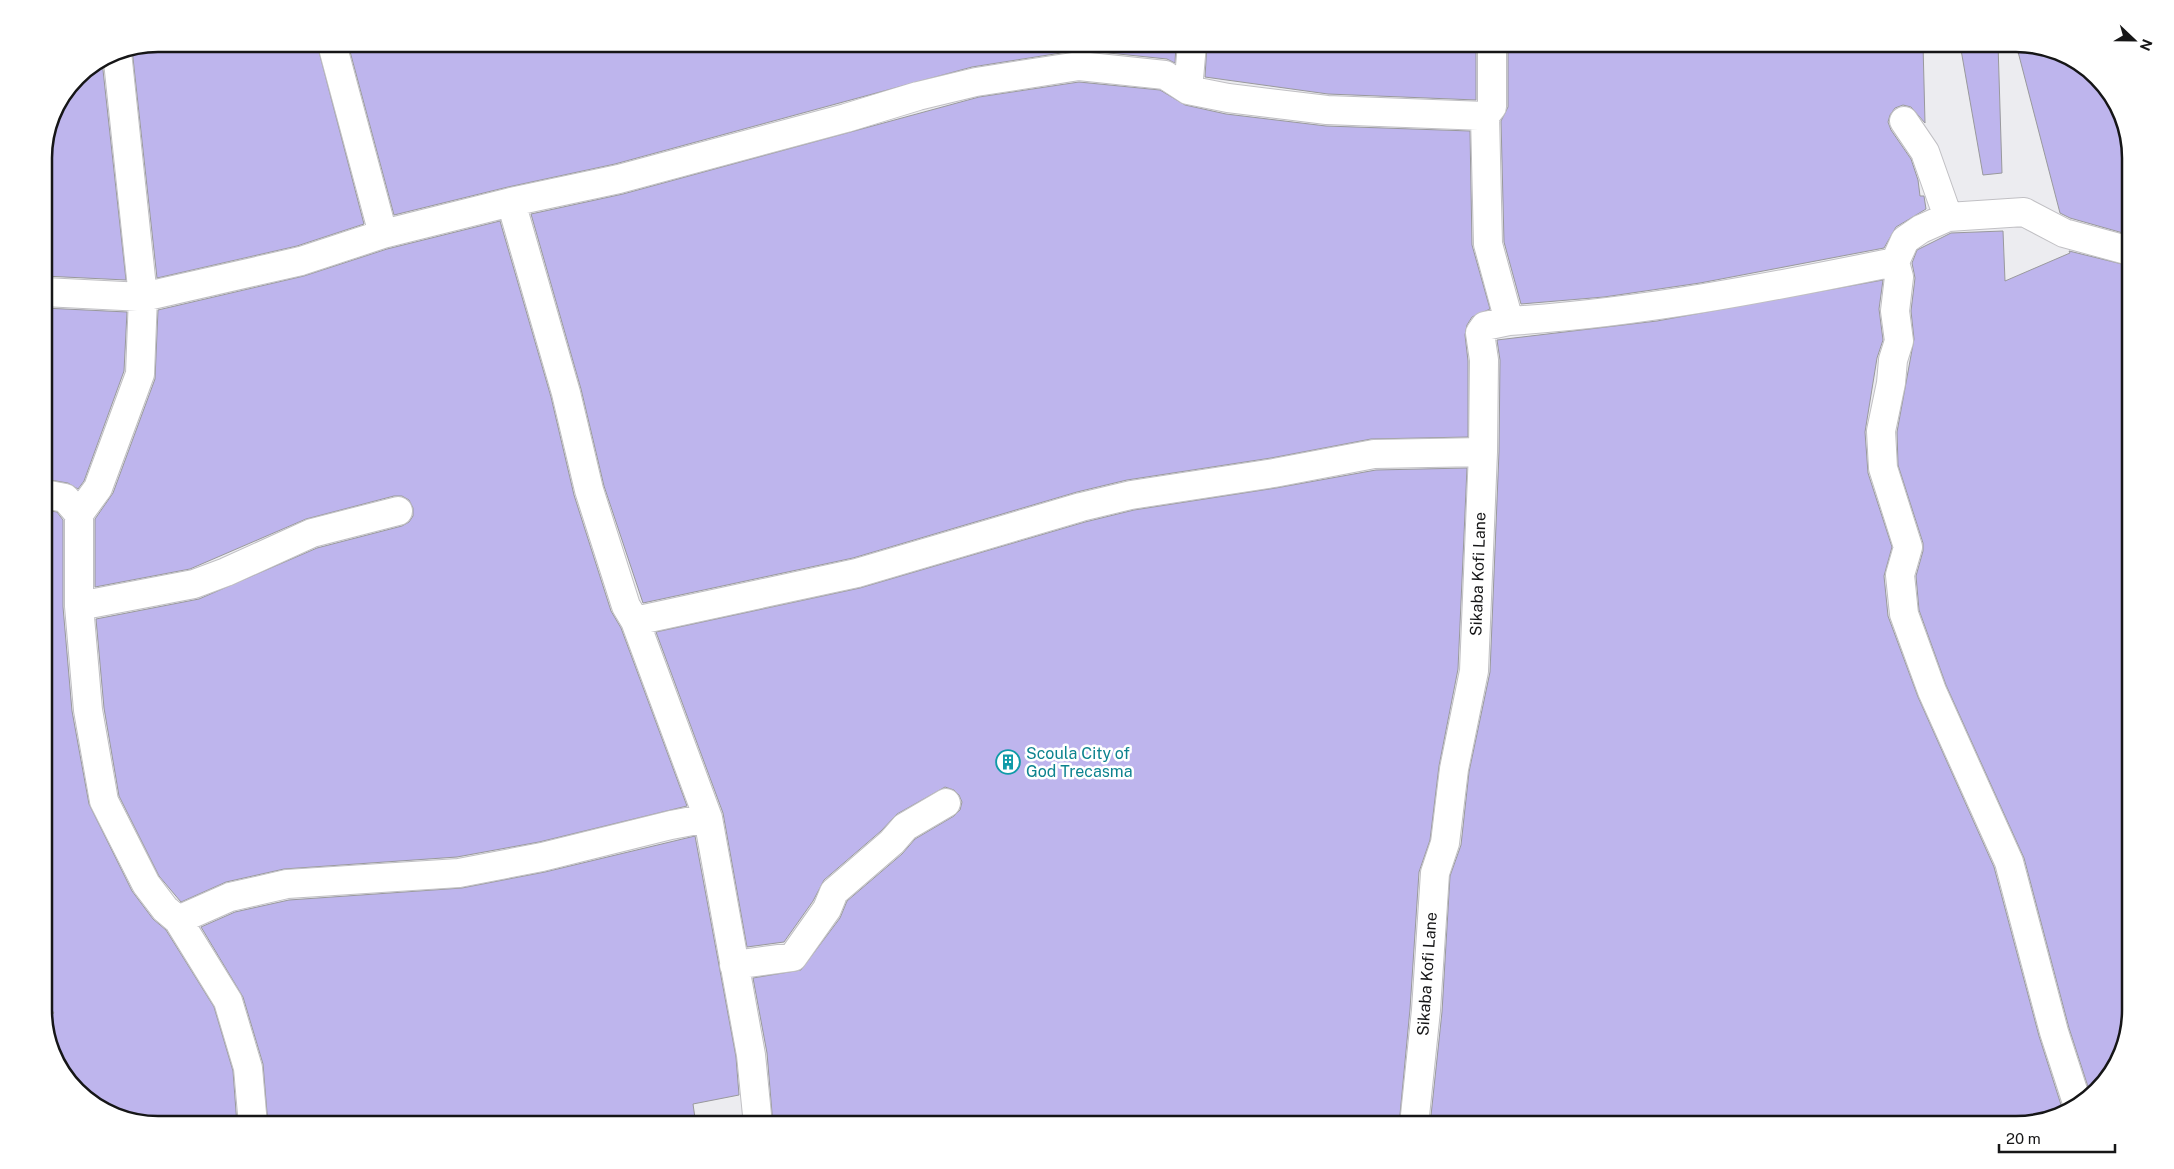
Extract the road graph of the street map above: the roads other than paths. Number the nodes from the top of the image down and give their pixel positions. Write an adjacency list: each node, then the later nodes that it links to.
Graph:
1 (334, 52): 10 (street)
2 (1191, 52): 5 (street)
3 (1492, 52): 6 (street)
4 (118, 61): 14 (street)
5 (1188, 90): 6 (street); 8 (street)
6 (1485, 116): 15 (street)
7 (1904, 121): 9 (street)
8 (510, 202): 10 (street); 21 (street)
9 (1948, 217): 11 (street); 12 (street)
10 (383, 234): 14 (street)
11 (2121, 249)
12 (1895, 262): 15 (street, Sikaba Kofi Lane); 26 (street)
13 (53, 292): 14 (street)
14 (143, 297): 19 (street)
15 (1508, 321): 16 (street, Sikaba Kofi Lane)
16 (1483, 452): 21 (street); 29 (street, Sikaba Kofi Lane)
17 (53, 496): 19 (street)
18 (398, 511): 20 (street)
19 (78, 514): 20 (street)
20 (80, 606): 24 (street)
21 (635, 621): 23 (street)
22 (946, 803): 25 (street)
23 (708, 818): 24 (street); 25 (street)
24 (178, 920): 27 (street)
25 (734, 965): 28 (street)
26 (2075, 1098)
27 (252, 1116)
28 (757, 1116)
29 (1415, 1116)

